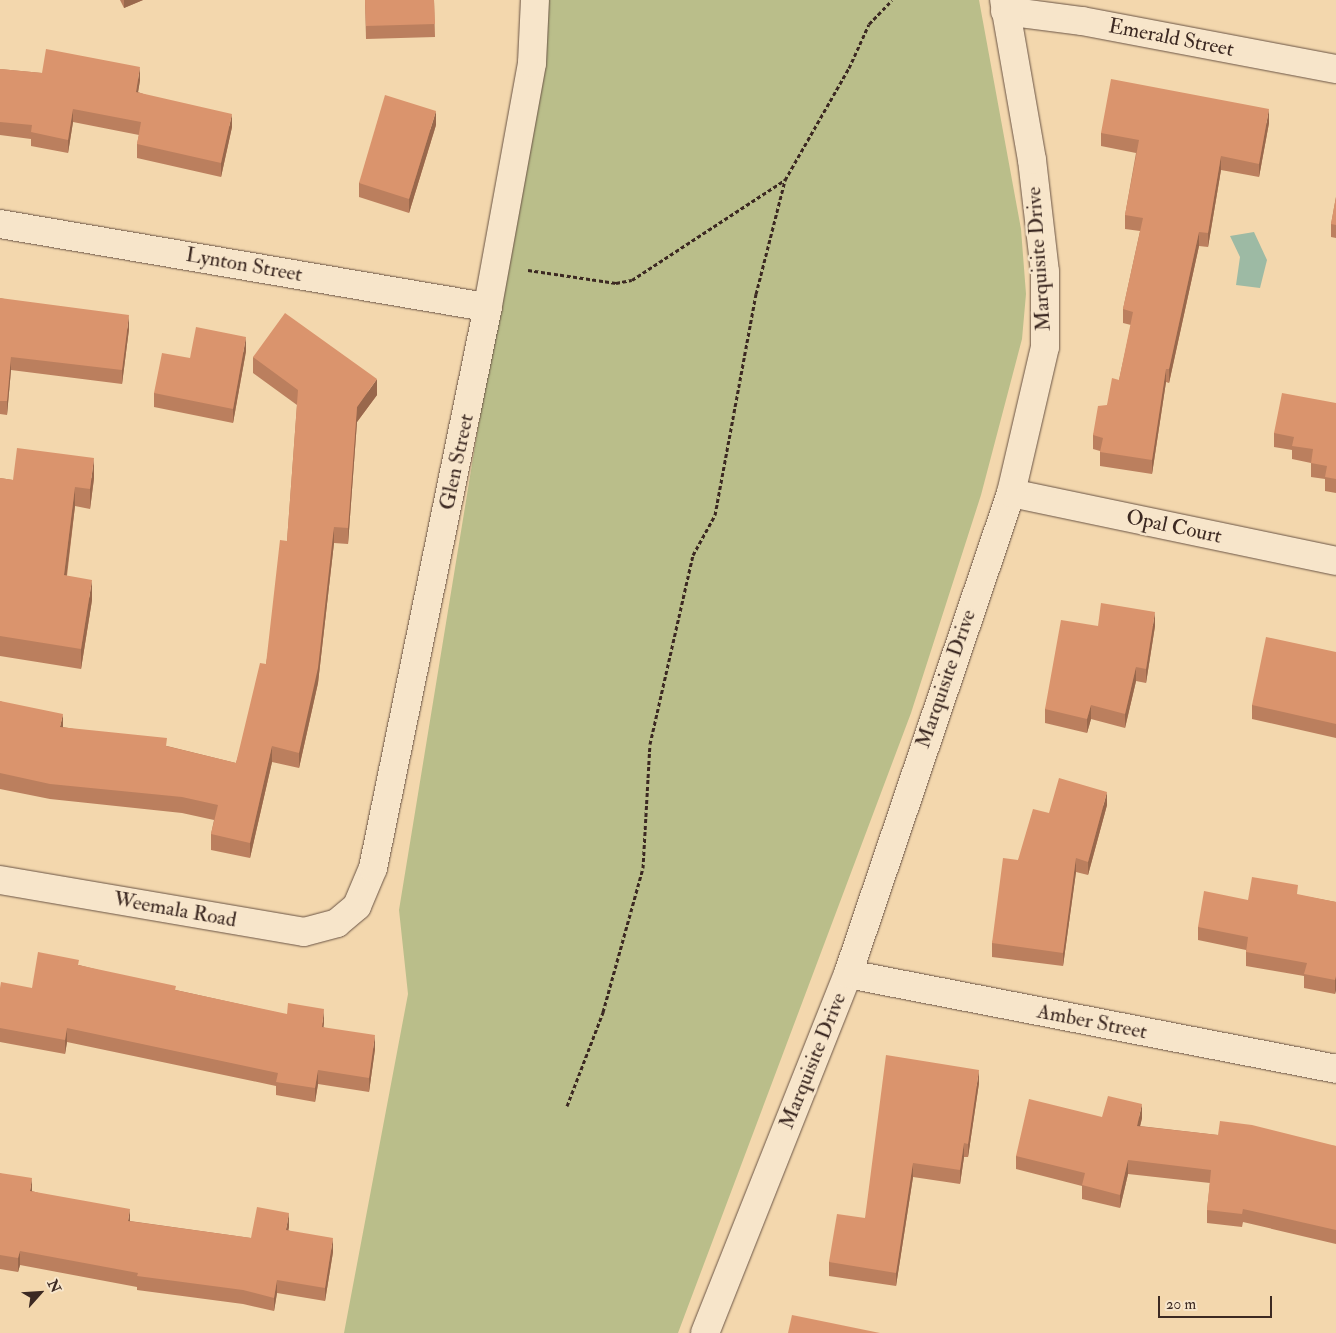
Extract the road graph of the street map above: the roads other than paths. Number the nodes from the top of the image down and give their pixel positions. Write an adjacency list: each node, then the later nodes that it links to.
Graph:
1 (535, 0): 5 (street, Glen Street)
2 (1004, 6): 3 (street, Emerald Street); 6 (street, Marquisite Drive)
3 (1336, 68)
4 (0, 224): 5 (street, Lynton Street)
5 (488, 306): 9 (street, Glen Street)
6 (1011, 493): 7 (street, Opal Court); 10 (street, Marquisite Drive)
7 (1336, 561)
8 (0, 880): 9 (street, Weemala Road)
9 (348, 915)
10 (848, 974): 11 (street, Amber Street); 12 (street, Marquisite Drive)
11 (1336, 1069)
12 (705, 1333)

